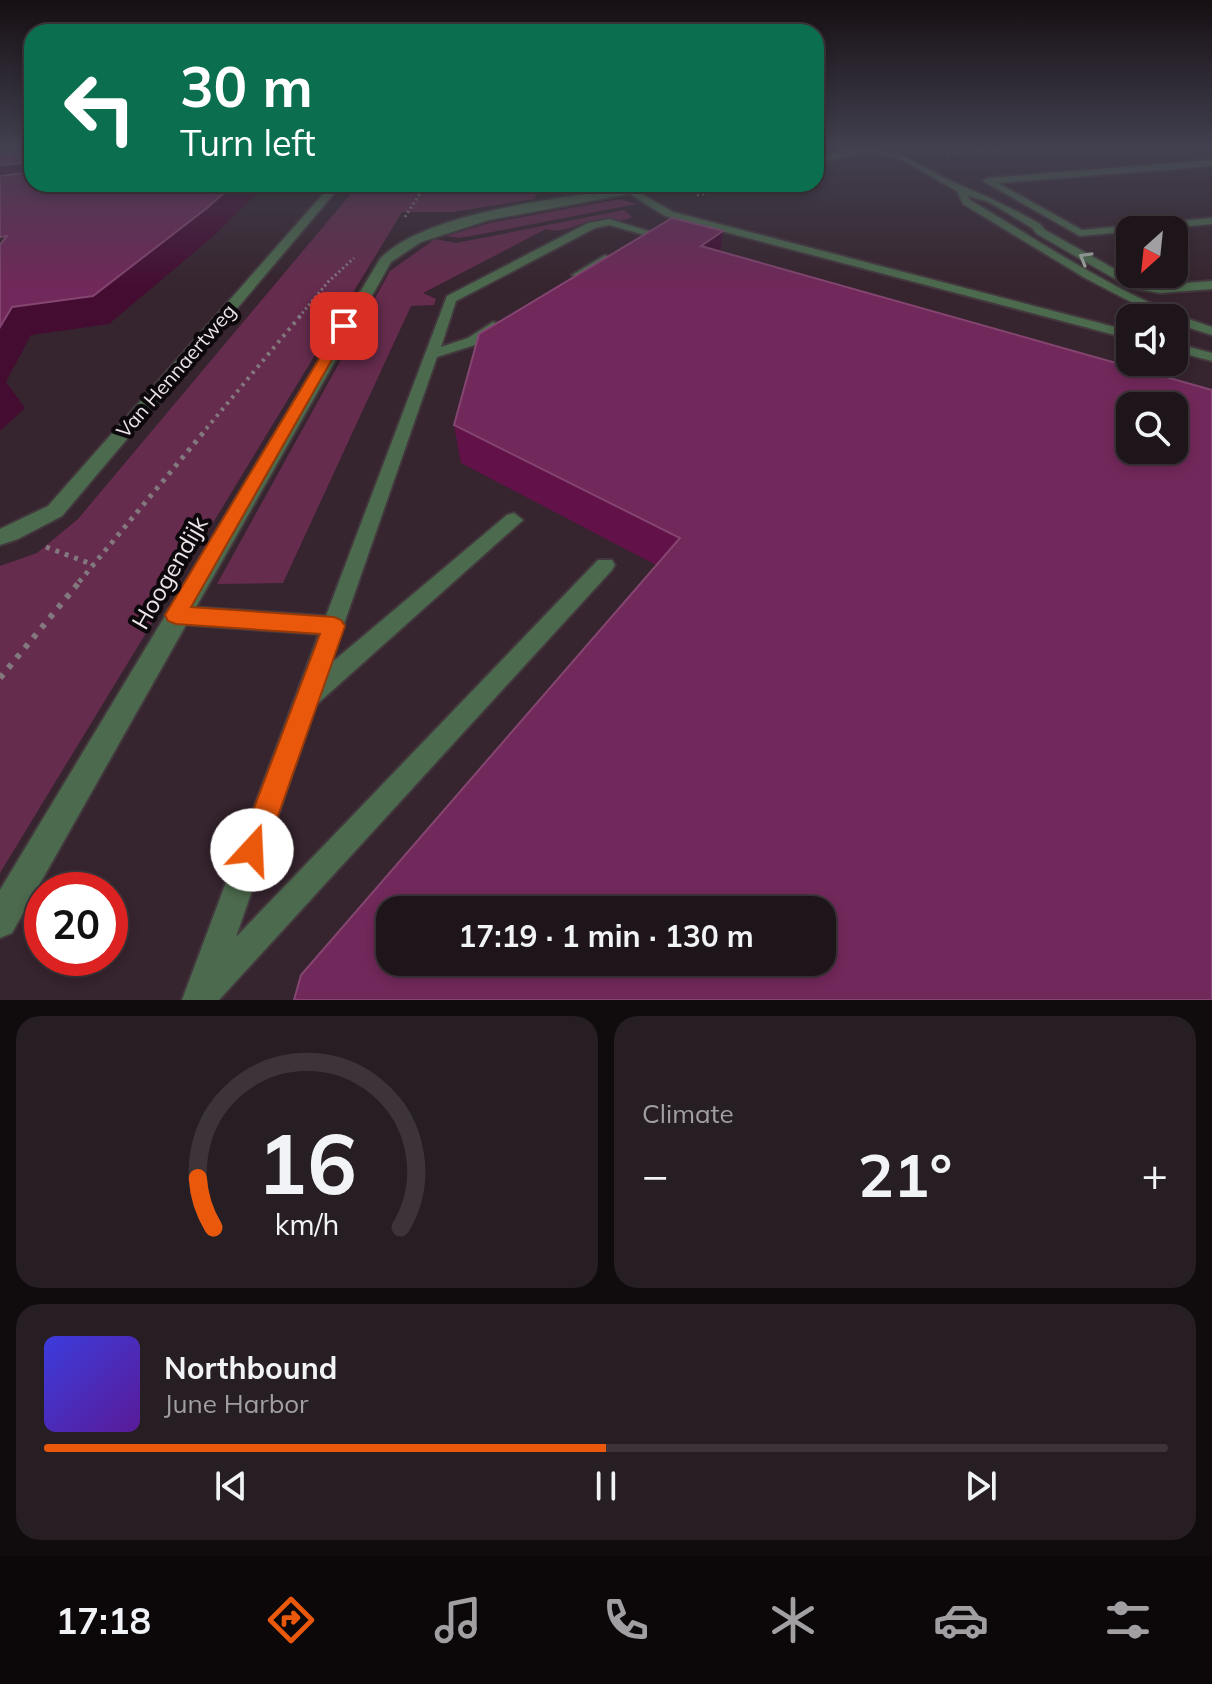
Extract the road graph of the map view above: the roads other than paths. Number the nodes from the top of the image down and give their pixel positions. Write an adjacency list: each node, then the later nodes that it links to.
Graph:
1 (328, 195): 21 (street, Van Hennaertweg)
2 (619, 195): 23 (street, Hoogendijk)
3 (637, 195): 15 (lane)
4 (963, 195): 12 (lane)
5 (978, 195): 11 (lane, one-way to 5)
6 (1012, 195): 7 (lane)
7 (1212, 221)
8 (683, 243): 18 (lane)
9 (605, 258): 10 (lane)
10 (565, 283)
11 (1212, 285)
12 (1145, 304)
13 (513, 316): 18 (lane)
14 (1188, 323): 16 (lane)
15 (1116, 331)
16 (1212, 331)
17 (1188, 351): 19 (lane)
18 (432, 354): 24 (lane)
19 (1212, 357)
20 (514, 520): 25 (lane)
21 (6, 536)
22 (605, 565): 25 (lane)
23 (176, 615): 24 (lane); 26 (street, Hoogendijk)
24 (334, 626): 25 (lane)
25 (307, 699)
26 (0, 921)

